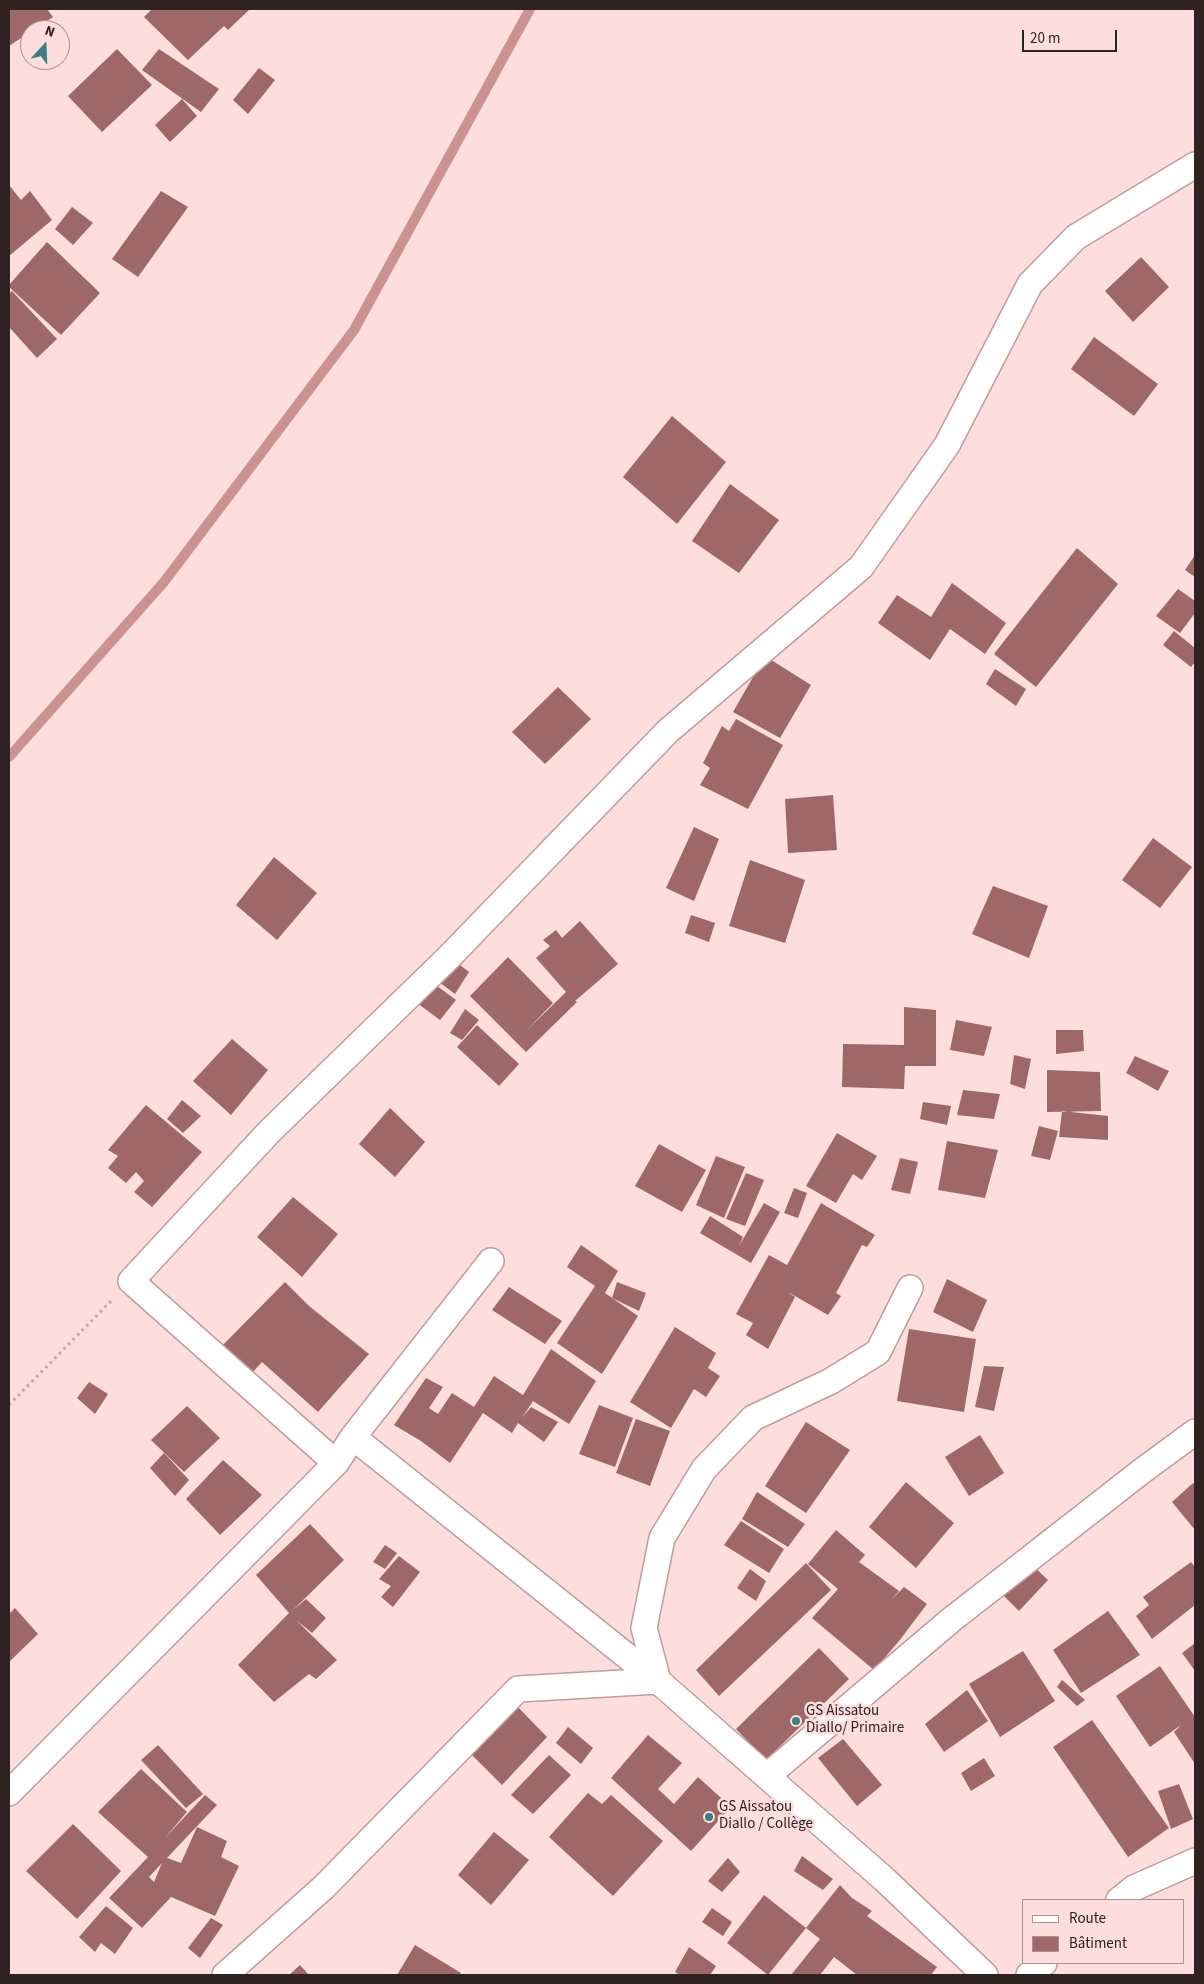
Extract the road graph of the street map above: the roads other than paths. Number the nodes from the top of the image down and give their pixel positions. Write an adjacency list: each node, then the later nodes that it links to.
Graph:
1 (1195, 165): 6 (street)
2 (491, 1262): 5 (street)
3 (910, 1288): 7 (street)
4 (1195, 1432): 8 (street)
5 (353, 1437): 6 (street); 7 (street)
6 (336, 1463): 9 (street)
7 (658, 1681): 8 (street); 13 (street)
8 (767, 1776): 14 (street)
9 (9, 1793)
10 (1195, 1861): 11 (street)
11 (1120, 1899)
12 (1043, 1964): 15 (street)
13 (225, 1975)
14 (985, 1975)
15 (1029, 1975)

